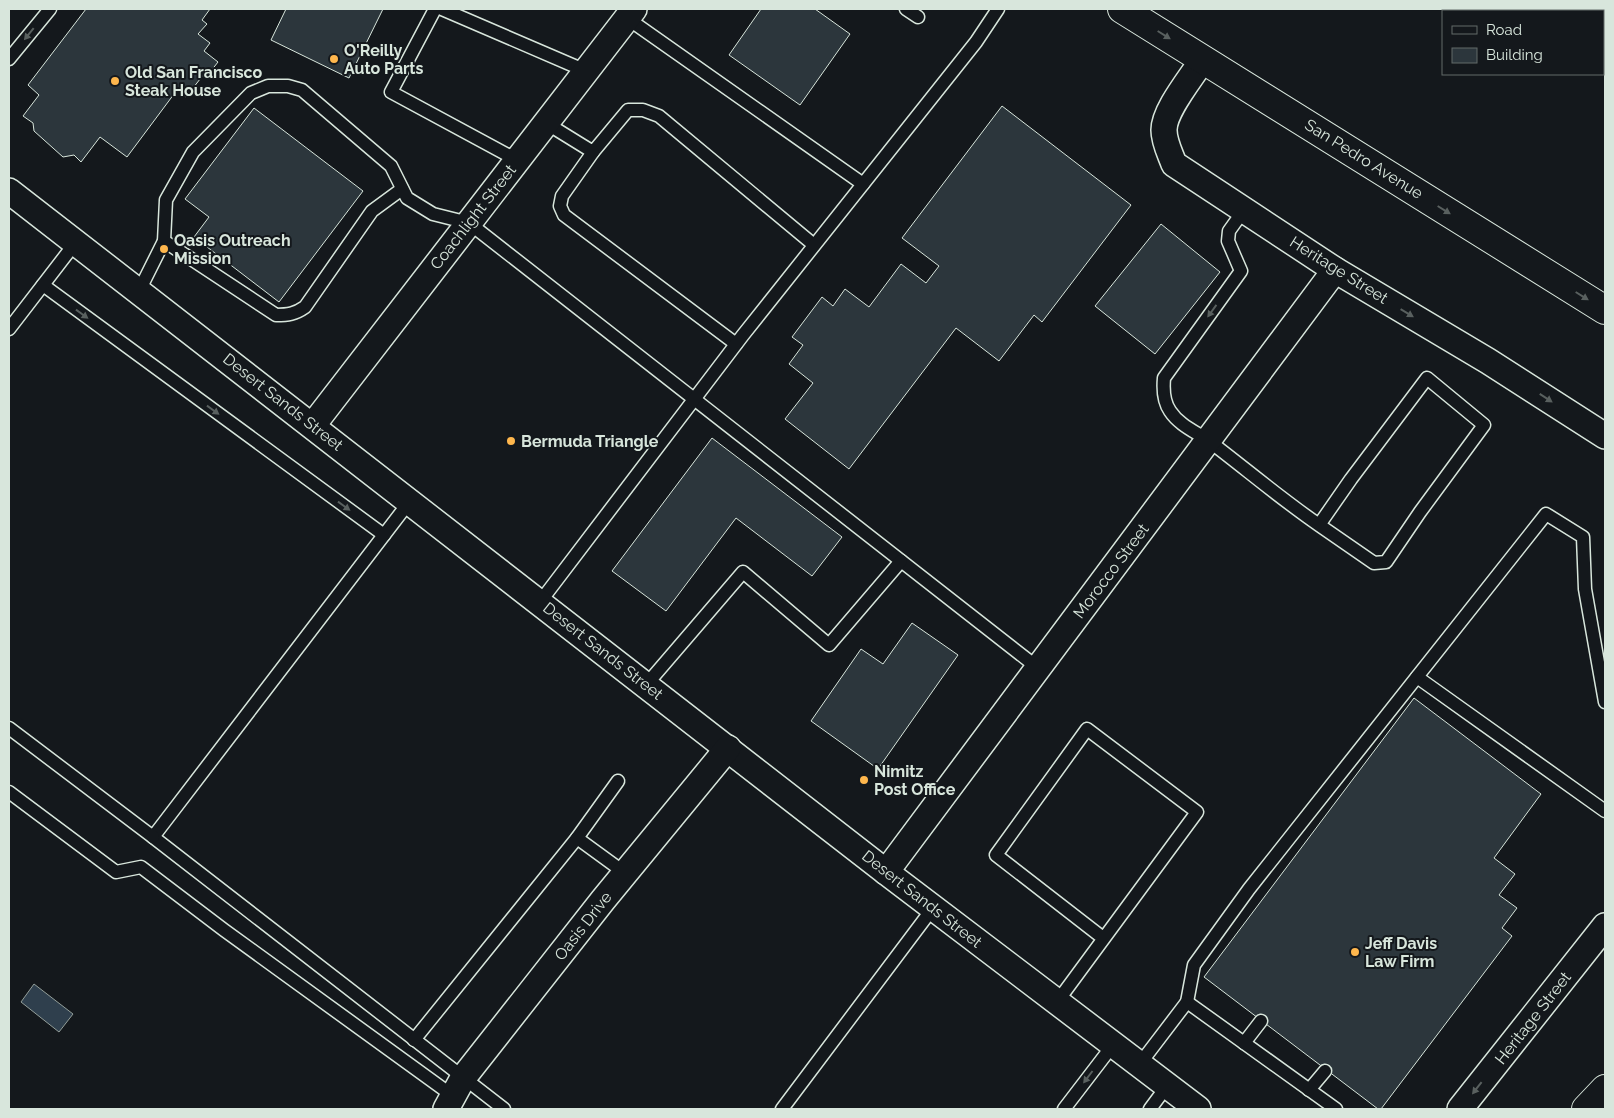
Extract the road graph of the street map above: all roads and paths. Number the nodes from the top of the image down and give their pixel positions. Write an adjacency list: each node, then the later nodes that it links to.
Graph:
1 (50, 9): 9 (lane, one-way to 9)
2 (435, 9): 14 (lane)
3 (442, 9): 11 (lane)
4 (906, 9): 8 (lane)
5 (998, 9): 15 (lane)
6 (1122, 9): 10 (main road, San Pedro Avenue, one-way to 10)
7 (630, 13): 11 (street, Coachlight Street); 15 (lane)
8 (918, 17)
9 (9, 59)
10 (1203, 59): 18 (street, Heritage Street); 26 (main road, San Pedro Avenue, one-way to 26)
11 (586, 71): 12 (street, Coachlight Street)
12 (546, 123): 13 (lane); 14 (street, Coachlight Street)
13 (593, 152): 22 (lane); 28 (lane)
14 (517, 160): 19 (street, Coachlight Street)
15 (863, 184): 22 (lane)
16 (402, 189): 19 (lane); 20 (lane); 20 (lane)
17 (9, 190): 21 (street, Desert Sands Street)
18 (1244, 210): 23 (street, Heritage Street); 32 (lane, one-way to 32)
19 (469, 223): 29 (lane); 30 (street, Coachlight Street)
20 (164, 241): 25 (lane)
21 (76, 242): 24 (lane); 25 (street, Desert Sands Street)
22 (814, 245): 28 (lane)
23 (1336, 270): 31 (street, Heritage Street, one-way to 31); 32 (street, Morocco Street)
24 (43, 285): 27 (lane); 35 (lane, one-way to 35)
25 (139, 291): 30 (street, Desert Sands Street)
26 (1605, 310)
27 (9, 329)
28 (736, 344): 29 (lane)
29 (694, 399): 36 (lane); 37 (lane)
30 (312, 425): 33 (street, Desert Sands Street)
31 (1605, 436)
32 (1208, 440): 34 (lane); 38 (street, Morocco Street)
33 (410, 501): 35 (lane); 37 (street, Desert Sands Street)
34 (1319, 525): 34 (lane)
35 (384, 535): 47 (lane)
36 (901, 561): 38 (lane); 40 (lane)
37 (540, 602): 40 (street, Desert Sands Street)
38 (1038, 668): 49 (street, Morocco Street)
39 (1417, 677): 41 (lane); 46 (lane); 55 (lane)
40 (646, 685): 43 (street, Desert Sands Street)
41 (1605, 702)
42 (9, 728): 47 (lane)
43 (728, 748): 49 (street, Desert Sands Street); 50 (street, Oasis Drive)
44 (618, 781): 48 (lane)
45 (9, 792): 65 (lane)
46 (1605, 811)
47 (153, 837): 57 (lane)
48 (577, 838): 50 (lane); 57 (lane)
49 (886, 872): 51 (street, Desert Sands Street)
50 (625, 873): 65 (street, Oasis Drive)
51 (933, 908): 54 (street, Desert Sands Street); 67 (lane)
52 (1605, 926): 72 (street, Heritage Street, one-way to 72)
53 (1103, 938): 53 (lane); 54 (lane)
54 (1057, 1002): 59 (street, Desert Sands Street)
55 (1187, 1002): 58 (lane); 60 (lane)
56 (1261, 1022): 58 (lane)
57 (414, 1040): 65 (lane)
58 (1244, 1043): 64 (lane)
59 (1113, 1045): 60 (street, Desert Sands Street); 68 (lane, one-way to 68)
60 (1139, 1065): 62 (street, Desert Sands Street)
61 (1325, 1071): 64 (lane)
62 (1167, 1086): 69 (lane); 70 (street, Desert Sands Street)
63 (1605, 1089): 73 (main road)
64 (1309, 1090): 71 (lane)
65 (454, 1094): 66 (lane)
66 (504, 1109)
67 (782, 1109)
68 (1064, 1109)
69 (1150, 1109)
70 (1198, 1109)
71 (1336, 1109)
72 (1460, 1109)
73 (1586, 1109)

